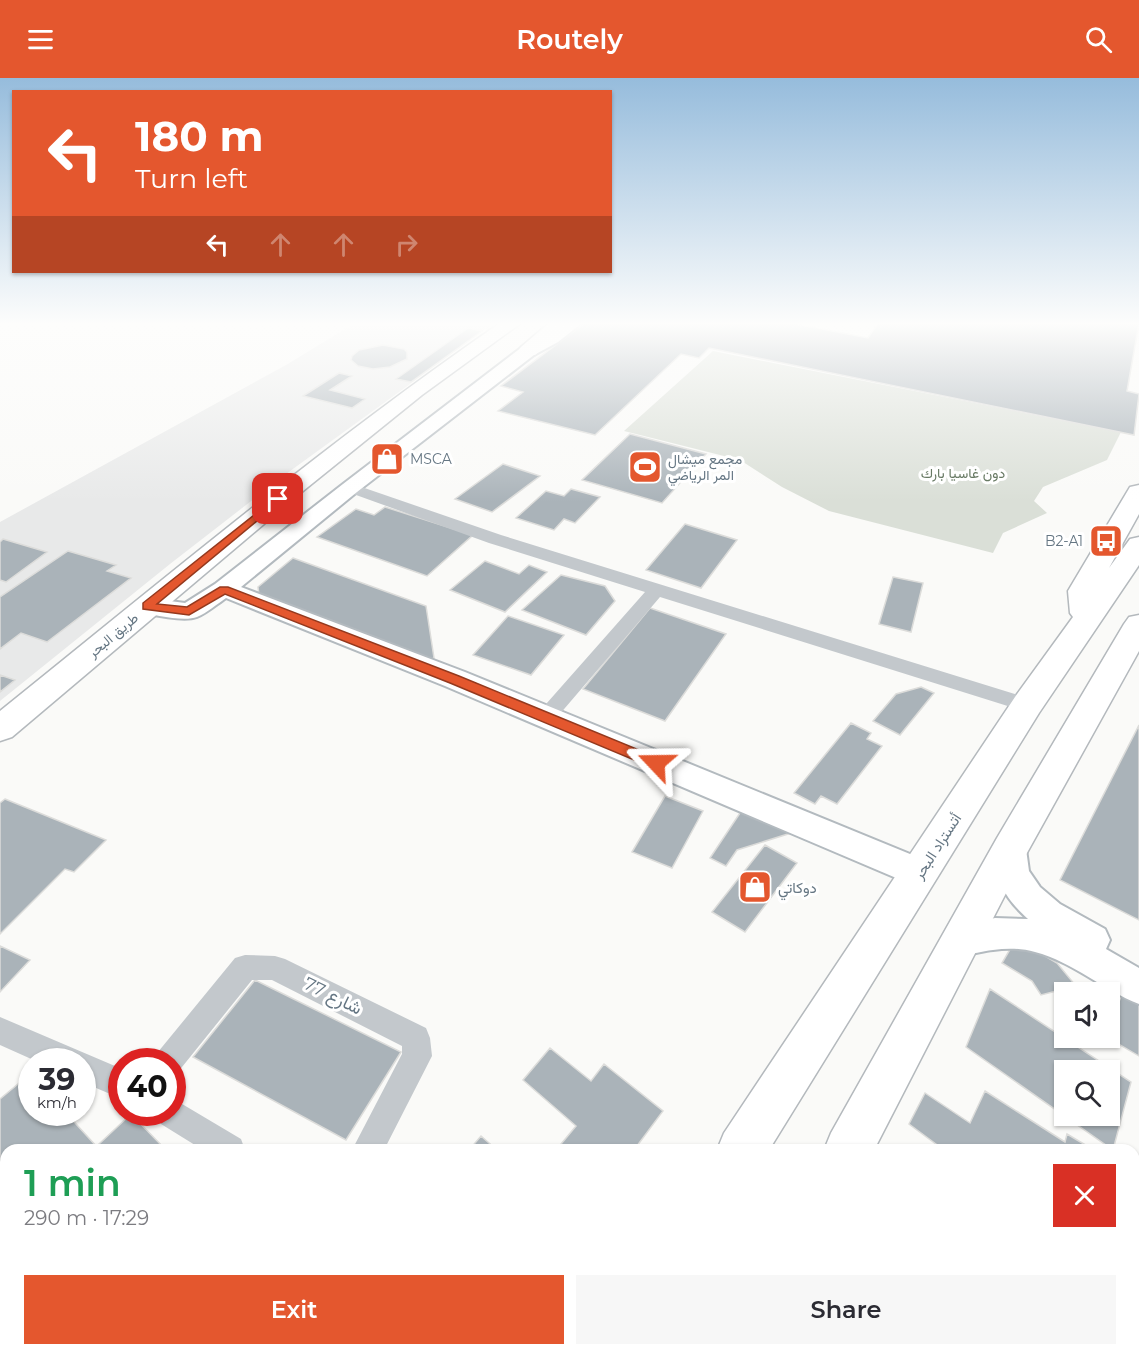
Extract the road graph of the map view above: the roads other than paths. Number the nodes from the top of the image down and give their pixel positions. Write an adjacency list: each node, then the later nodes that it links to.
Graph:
1 (427, 383): 8 (highway, طريق البحر)
2 (487, 383): 3 (street)
3 (350, 488): 6 (street); 7 (street)
4 (1139, 492): 9 (highway)
5 (1139, 545): 9 (highway, أتستراد البحر)
6 (224, 589): 8 (street); 12 (street)
7 (656, 590): 11 (street); 12 (street)
8 (147, 606): 13 (highway, طريق البحر)
9 (1086, 623): 11 (highway, أتستراد البحر)
10 (1139, 624): 14 (highway)
11 (1027, 705): 15 (highway, أتستراد البحر)
12 (546, 717): 15 (street)
13 (0, 729)
14 (1010, 849): 16 (highway); 17 (street)
15 (920, 873): 25 (highway, أتستراد البحر)
16 (960, 940): 18 (street); 26 (highway)
17 (1139, 964)
18 (1139, 987)
19 (0, 1031): 20 (street)
20 (39, 1048)
21 (179, 1048): 24 (street, شارع 77)
22 (186, 1122): 23 (street)
23 (221, 1144)
24 (371, 1144)
25 (745, 1144)
26 (851, 1144)

